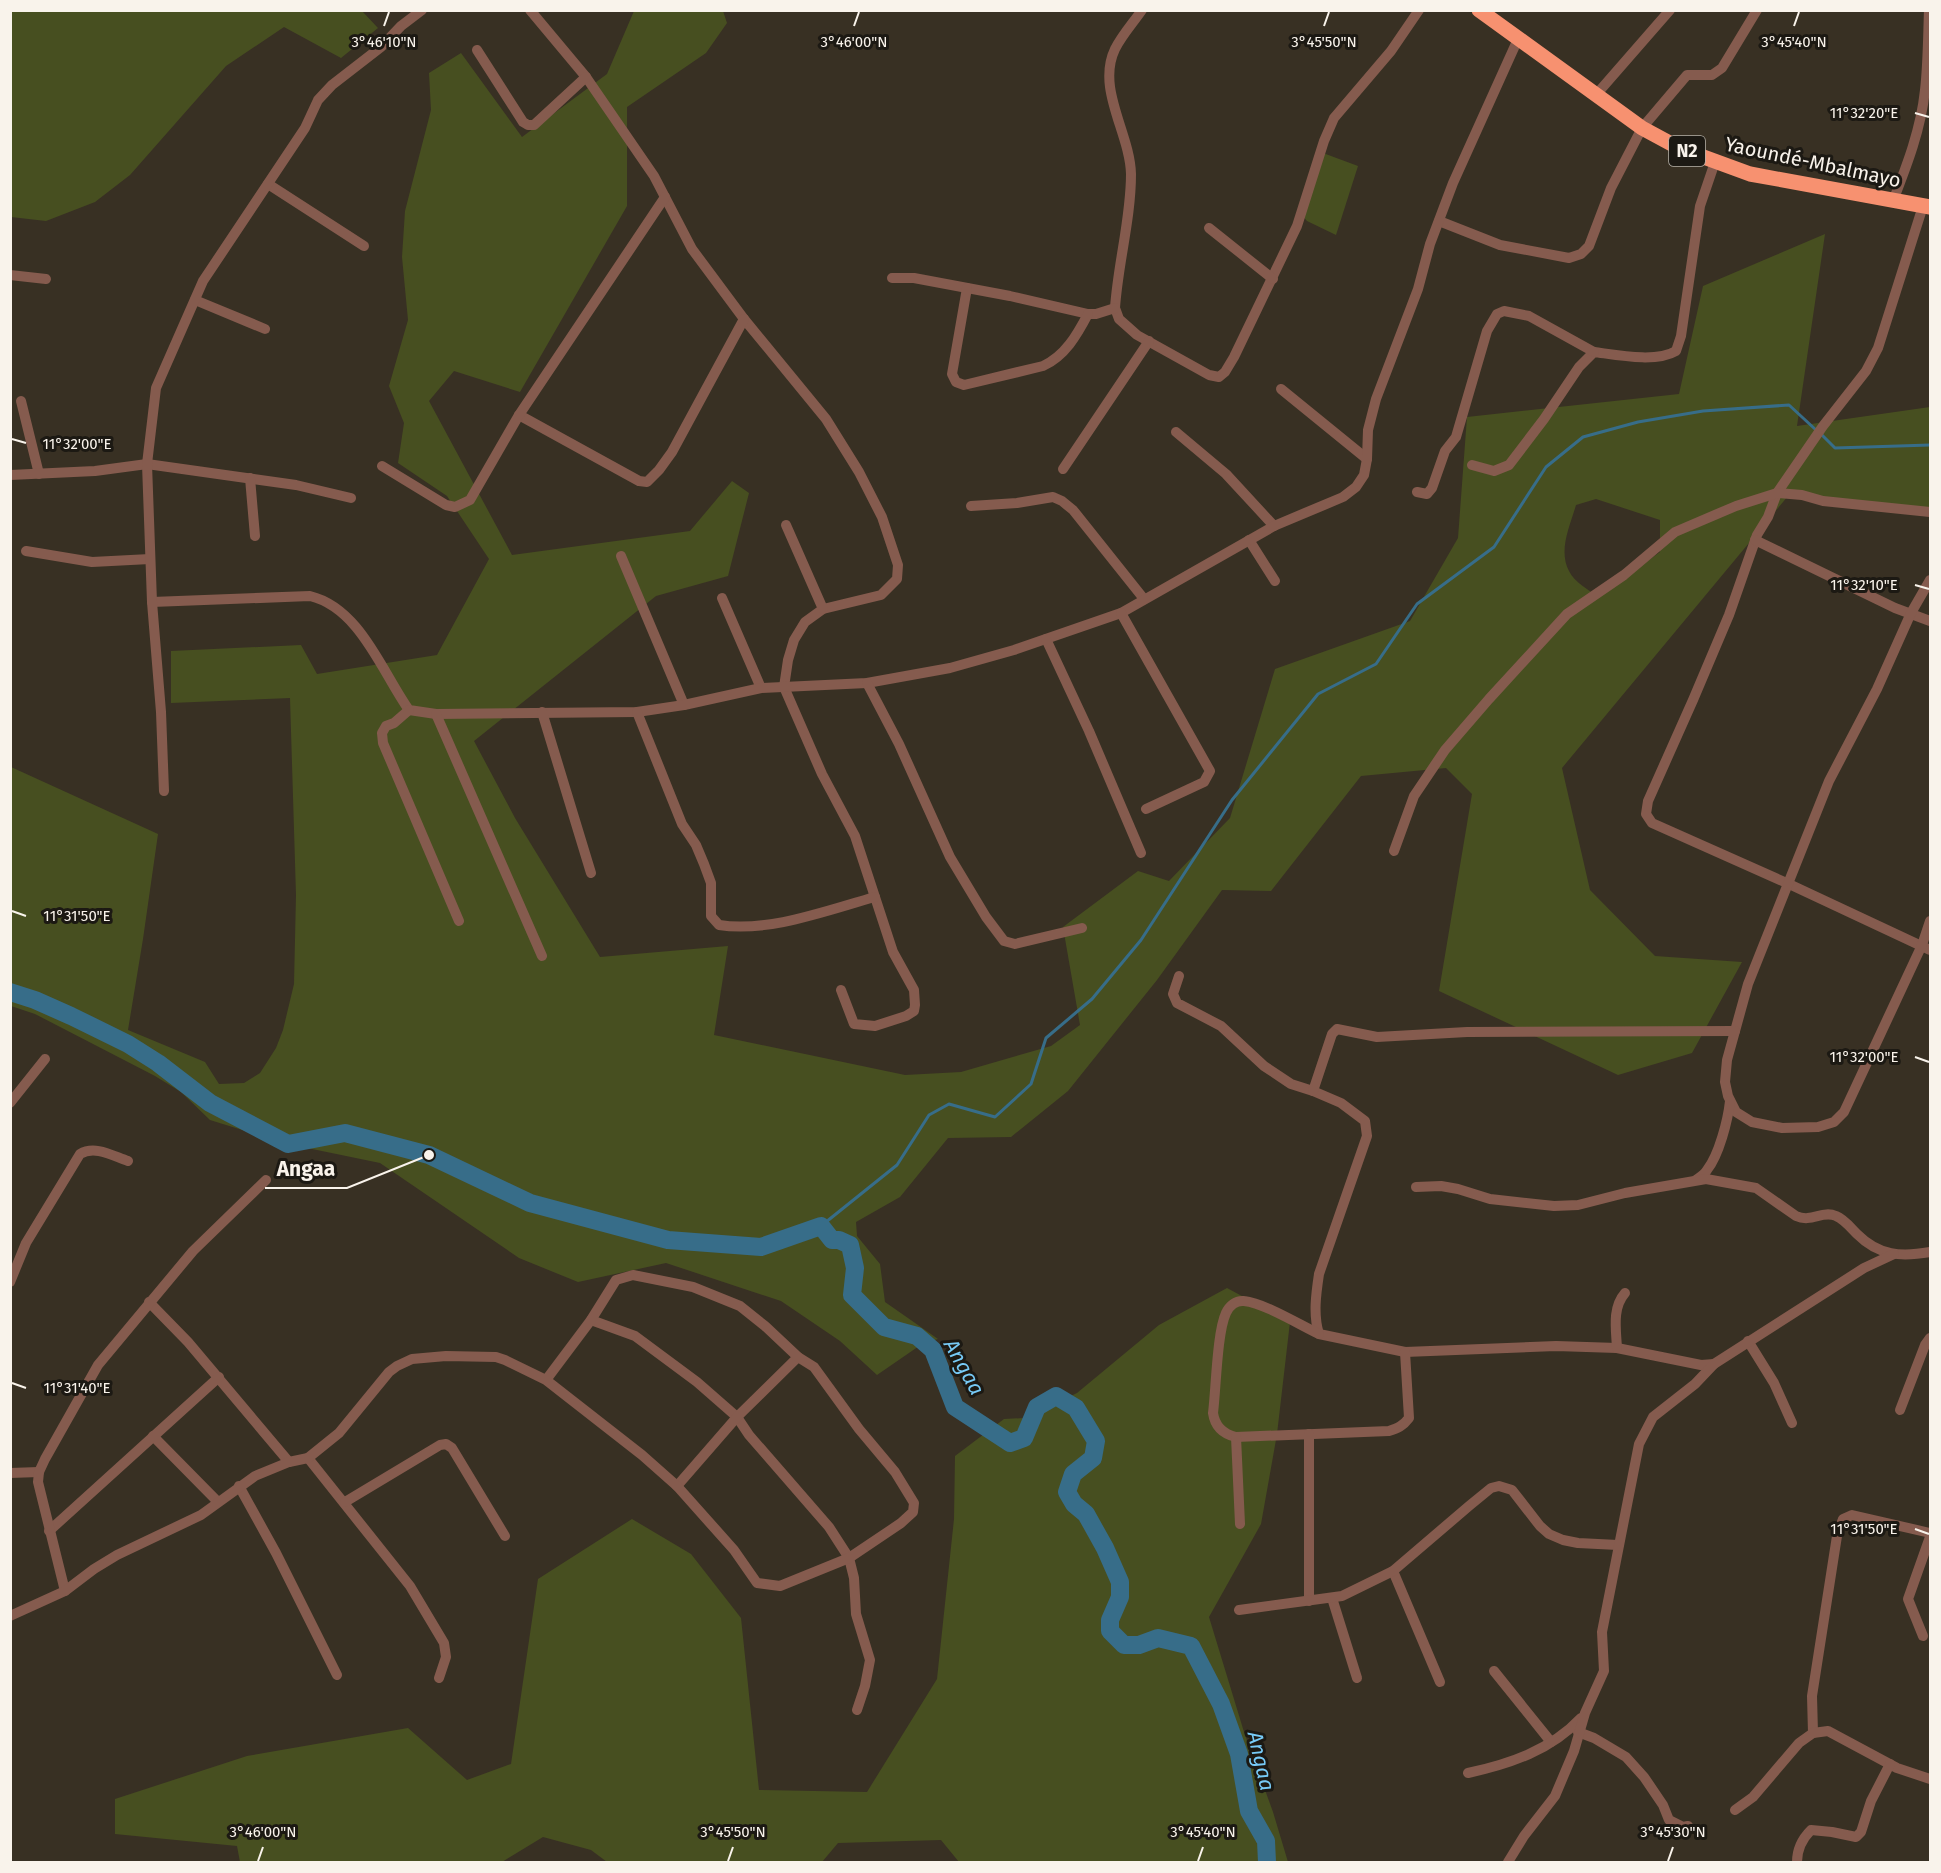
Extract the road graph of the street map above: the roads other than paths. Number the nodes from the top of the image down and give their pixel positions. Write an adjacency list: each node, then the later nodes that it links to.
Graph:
1 (422, 10): 15 (street)
2 (530, 10): 11 (street)
3 (1142, 10): 28 (street)
4 (1419, 10): 25 (street)
5 (1479, 10): 9 (highway, Yaoundé-Mbalmayo / N2)
6 (1670, 10): 12 (street)
7 (1757, 10): 13 (street)
8 (1929, 10): 17 (street)
9 (1518, 39): 12 (highway, Yaoundé-Mbalmayo / N2); 19 (street)
10 (477, 50): 11 (street)
11 (586, 77): 16 (street)
12 (1595, 96): 13 (highway, Yaoundé-Mbalmayo / N2)
13 (1642, 129): 14 (highway, Yaoundé-Mbalmayo / N2); 19 (street)
14 (1714, 162): 17 (highway, Yaoundé-Mbalmayo / N2); 33 (street)
15 (268, 184): 21 (street); 27 (street)
16 (665, 197): 30 (street); 36 (street)
17 (1893, 201): 18 (highway, Yaoundé-Mbalmayo / N2)
18 (1927, 207): 47 (street)
19 (1439, 221): 38 (street)
20 (1209, 228): 25 (street)
21 (364, 246)
22 (10, 275): 24 (street)
23 (892, 278): 26 (street)
24 (46, 279)
25 (1273, 279): 32 (street)
26 (966, 288): 29 (street); 29 (street)
27 (195, 300): 31 (street); 39 (street)
28 (1115, 308): 29 (street); 32 (street)
29 (1088, 314)
30 (744, 319): 36 (street); 64 (street)
31 (265, 329)
32 (1149, 341): 42 (street)
33 (1594, 352): 40 (street); 46 (street)
34 (1281, 389): 38 (street)
35 (21, 401): 43 (street)
36 (519, 415): 41 (street)
37 (1176, 432): 52 (street)
38 (1367, 459): 52 (street)
39 (147, 464): 43 (street); 45 (street); 58 (street)
40 (1472, 465)
41 (382, 466)
42 (1063, 469)
43 (39, 474): 44 (street)
44 (10, 475)
45 (250, 478): 48 (street); 53 (street)
46 (1417, 492)
47 (1777, 493): 50 (street); 55 (street); 79 (street)
48 (351, 498)
49 (970, 506): 62 (street)
50 (1930, 512)
51 (786, 525): 64 (street)
52 (1274, 526): 54 (street)
53 (255, 536)
54 (1249, 540): 59 (street); 62 (street)
55 (1755, 540): 66 (street); 82 (street)
56 (26, 551): 58 (street)
57 (621, 556): 72 (street)
58 (150, 559): 63 (street)
59 (1275, 580)
60 (1930, 580): 66 (street)
61 (722, 598): 71 (street)
62 (1144, 599): 65 (street)
63 (152, 602): 73 (street); 77 (street)
64 (823, 609): 70 (street)
65 (1121, 613): 68 (street); 78 (street)
66 (1911, 613): 67 (street); 82 (street)
67 (1930, 621)
68 (1046, 639): 69 (street); 80 (street)
69 (867, 683): 70 (street); 86 (street)
70 (784, 687): 71 (street); 83 (street)
71 (761, 688): 72 (street)
72 (684, 705): 75 (street)
73 (409, 710): 76 (street); 84 (street)
74 (542, 712): 75 (street); 76 (street); 81 (street)
75 (637, 712): 83 (street)
76 (436, 714): 88 (street)
77 (164, 791)
78 (1146, 809)
79 (1394, 851)
80 (1141, 853)
81 (591, 873)
82 (1789, 884): 87 (street); 91 (street)
83 (875, 897): 90 (street)
84 (459, 921)
85 (1930, 921): 87 (street)
86 (1082, 928)
87 (1926, 948): 94 (street)
88 (542, 956)
89 (1179, 976): 93 (street)
90 (841, 990)
91 (1735, 1031): 93 (street); 94 (street)
92 (45, 1059): 95 (street)
93 (1313, 1091): 106 (street)
94 (1730, 1101): 98 (street)
95 (10, 1103)
96 (128, 1161): 102 (street)
97 (266, 1180): 104 (street)
98 (1696, 1180): 99 (street); 101 (street)
99 (1416, 1187)
100 (1930, 1252): 101 (street)
101 (1894, 1254): 108 (street)
102 (10, 1282)
103 (1625, 1293): 109 (street)
104 (149, 1302): 113 (street); 123 (street)
105 (591, 1320): 111 (street); 114 (street); 116 (street)
106 (1319, 1334): 110 (street); 120 (street)
107 (1930, 1338): 115 (street)
108 (1748, 1341): 112 (street); 117 (street)
109 (1617, 1348): 110 (street); 112 (street)
110 (1405, 1352): 118 (street)
111 (798, 1357): 116 (street); 135 (street)
112 (1714, 1364): 134 (street)
113 (219, 1377): 119 (street); 122 (street)
114 (546, 1380): 121 (street); 126 (street)
115 (1900, 1410)
116 (737, 1417): 126 (street); 135 (street)
117 (1792, 1423)
118 (1309, 1434): 120 (street); 139 (street)
119 (153, 1436): 127 (street); 130 (street)
120 (1236, 1437): 129 (street)
121 (308, 1458): 122 (street); 128 (street)
122 (289, 1462): 125 (street)
123 (39, 1472): 124 (street); 130 (street)
124 (10, 1473)
125 (239, 1486): 127 (street); 144 (street)
126 (677, 1486): 135 (street)
127 (218, 1502): 137 (street)
128 (345, 1502): 132 (street); 145 (street)
129 (1240, 1524)
130 (49, 1531): 137 (street)
131 (1930, 1533): 151 (street)
132 (505, 1536)
133 (1930, 1537): 142 (street)
134 (1618, 1545): 136 (street); 149 (street)
135 (849, 1558): 148 (street)
136 (1394, 1571): 138 (street); 147 (street)
137 (65, 1591): 141 (street)
138 (1332, 1598): 139 (street); 146 (street)
139 (1309, 1601): 140 (street)
140 (1239, 1610)
141 (10, 1616)
142 (1923, 1636)
143 (1494, 1671): 152 (street)
144 (338, 1675)
145 (439, 1678)
146 (1357, 1678)
147 (1440, 1682)
148 (857, 1710)
149 (1585, 1713): 150 (street); 152 (street)
150 (1578, 1732): 157 (street); 158 (street)
151 (1813, 1733): 153 (street); 156 (street)
152 (1551, 1742): 154 (street)
153 (1890, 1764): 155 (street); 159 (street)
154 (1468, 1773)
155 (1930, 1779)
156 (1735, 1810)
157 (1688, 1826)
158 (1508, 1863)
159 (1797, 1863)

